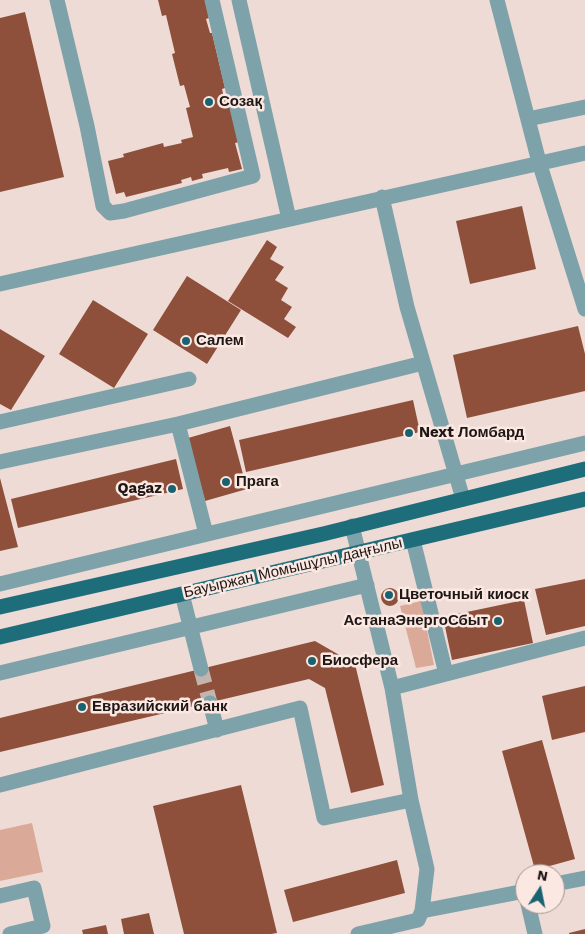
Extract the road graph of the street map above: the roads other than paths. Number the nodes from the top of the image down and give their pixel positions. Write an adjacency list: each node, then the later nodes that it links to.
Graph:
1 (56, 0): 2 (street)
2 (212, 0)
3 (239, 0): 10 (street)
4 (497, 0): 6 (street)
5 (585, 107): 6 (street)
6 (528, 119): 8 (street)
7 (585, 153): 8 (street)
8 (539, 162): 9 (street); 12 (street)
9 (382, 197): 10 (street); 13 (street)
10 (289, 219): 11 (street)
11 (0, 284)
12 (585, 309)
13 (424, 363): 16 (street); 20 (street)
14 (189, 379): 15 (street)
15 (0, 422)
16 (178, 424): 18 (street); 24 (street)
17 (585, 442): 20 (street)
18 (0, 462)
19 (585, 469): 21 (main road, Бауыржан Момышұлы даңғылы)
20 (455, 474): 21 (street); 24 (street)
21 (463, 499): 23 (main road, Бауыржан Момышұлы даңғылы)
22 (585, 499): 25 (main road, Бауыржан Момышұлы даңғылы)
23 (352, 526): 26 (street); 30 (main road, Бауыржан Момышұлы даңғылы)
24 (206, 534): 27 (street)
25 (413, 540): 26 (main road, Бауыржан Момышұлы даңғылы); 36 (street)
26 (360, 552): 28 (street); 29 (main road, Бауыржан Момышұлы даңғылы)
27 (0, 584)
28 (367, 585): 31 (street); 37 (street)
29 (182, 594): 31 (street); 32 (main road, Бауыржан Момышұлы даңғылы)
30 (0, 607)
31 (191, 627): 34 (street); 35 (street)
32 (0, 637)
33 (585, 638): 36 (street)
34 (201, 669)
35 (0, 673)
36 (446, 674): 37 (street)
37 (392, 688): 41 (street)
38 (210, 703): 39 (street)
39 (217, 730): 40 (street); 41 (street)
40 (0, 785)
41 (410, 800): 47 (street)
42 (585, 878): 43 (street)
43 (565, 882)
44 (515, 894): 47 (street)
45 (0, 896): 48 (street)
46 (530, 914): 50 (street)
47 (420, 922): 49 (street)
48 (10, 934)
49 (358, 934)
50 (535, 934)

